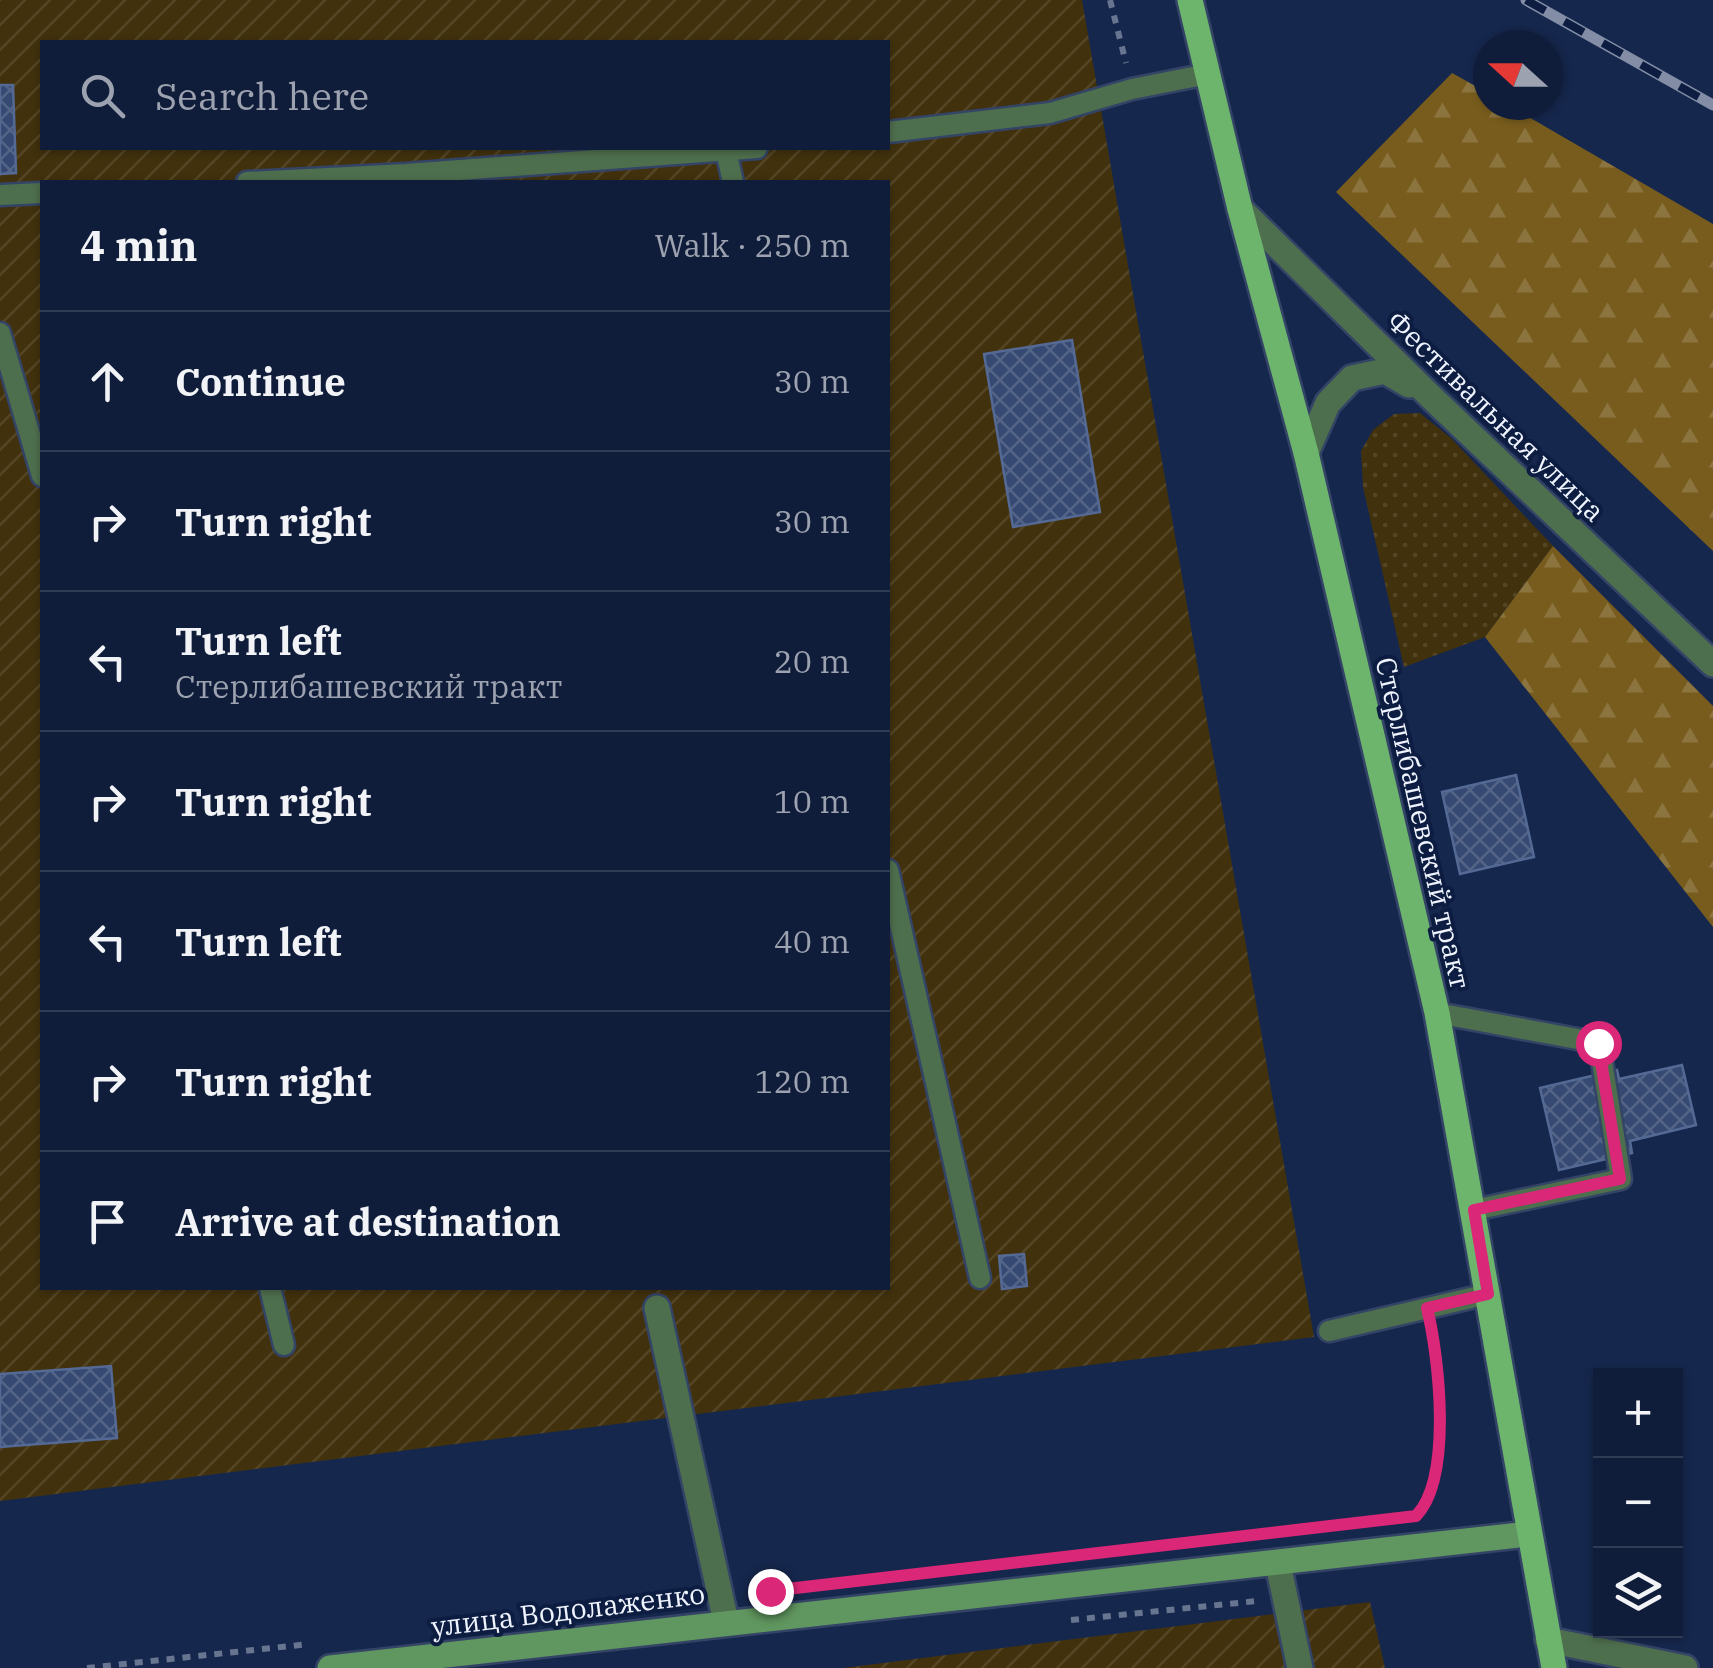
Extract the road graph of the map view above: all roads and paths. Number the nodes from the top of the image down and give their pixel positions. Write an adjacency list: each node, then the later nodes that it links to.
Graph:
1 (1110, 0): 4 (path)
2 (1190, 0): 3 (main road, Стерлибашевский тракт)
3 (1208, 74): 4 (lane); 13 (main road, Стерлибашевский тракт)
4 (1132, 89): 5 (lane)
5 (890, 132)
6 (736, 150): 7 (lane)
7 (726, 151): 8 (lane); 10 (lane)
8 (406, 178): 9 (lane)
9 (326, 180)
10 (733, 180)
11 (40, 193): 12 (lane)
12 (0, 195)
13 (1240, 208): 15 (street, Фестивальная улица); 16 (main road, Стерлибашевский тракт)
14 (0, 333): 17 (lane)
15 (1431, 397): 16 (street); 18 (street, Фестивальная улица)
16 (1306, 452): 20 (main road, Стерлибашевский тракт)
17 (40, 469)
18 (1713, 664)
19 (890, 879): 22 (lane)
20 (1437, 1013): 21 (main road, Стерлибашевский тракт); 21 (lane)
21 (1474, 1210): 24 (main road, Стерлибашевский тракт)
22 (980, 1278)
23 (270, 1290): 28 (lane)
24 (1488, 1294): 26 (lane); 30 (main road, Стерлибашевский тракт)
25 (654, 1298): 32 (street)
26 (1427, 1308): 27 (lane); 29 (path)
27 (1329, 1331)
28 (284, 1345)
29 (1397, 1518)
30 (1528, 1534): 31 (main road, улица Водолаженко); 33 (main road, Стерлибашевский тракт)
31 (1278, 1564): 32 (main road, улица Водолаженко); 36 (street)
32 (726, 1622): 34 (main road, улица Водолаженко)
33 (1548, 1640): 37 (main road, Стерлибашевский тракт); 38 (street)
34 (327, 1656): 35 (path)
35 (87, 1668)
36 (1300, 1668)
37 (1554, 1668)
38 (1685, 1668)

